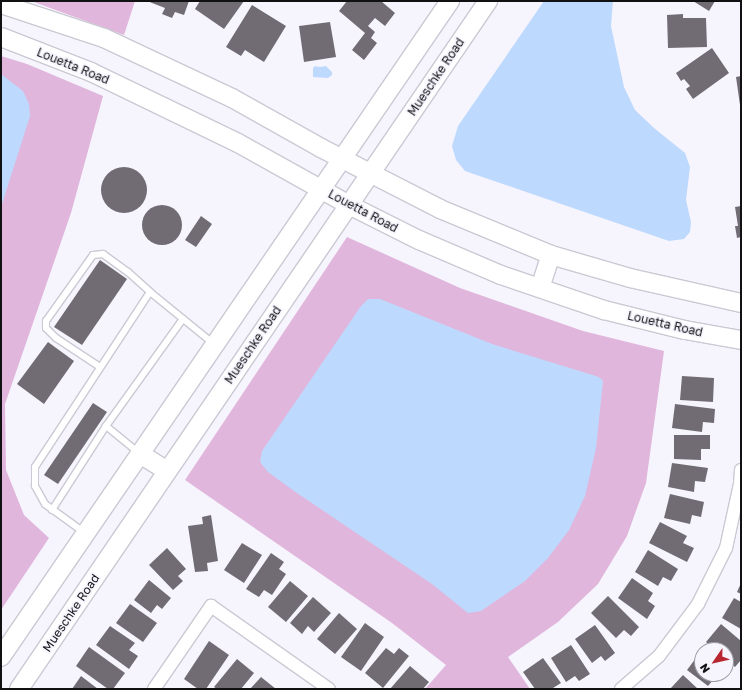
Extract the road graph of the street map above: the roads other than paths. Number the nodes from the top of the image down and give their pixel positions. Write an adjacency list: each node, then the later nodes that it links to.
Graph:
1 (450, 1): 5 (main road)
2 (488, 1): 6 (main road, Mueschke Road)
3 (1, 4): 5 (main road)
4 (1, 38): 7 (main road, Louetta Road)
5 (342, 159): 6 (main road); 7 (main road)
6 (370, 174): 8 (main road, Mueschke Road); 9 (main road)
7 (322, 189): 8 (main road, Louetta Road); 15 (main road)
8 (349, 205): 10 (main road, Louetta Road); 20 (main road, Mueschke Road)
9 (551, 255): 10 (main road); 12 (main road)
10 (540, 288): 14 (main road, Louetta Road)
11 (150, 292): 13 (lane); 16 (lane); 16 (lane)
12 (741, 303)
13 (184, 319): 15 (lane); 17 (lane)
14 (741, 340)
15 (215, 345): 18 (main road)
16 (100, 368): 21 (lane)
17 (106, 426): 18 (lane); 21 (lane)
18 (140, 454): 20 (main road); 22 (main road)
19 (741, 470): 27 (street)
20 (167, 471): 24 (main road, Mueschke Road)
21 (52, 510): 22 (lane)
22 (86, 534): 23 (main road)
23 (1, 657)
24 (19, 689)
25 (154, 689): 26 (street)
26 (329, 689)
27 (621, 689)

